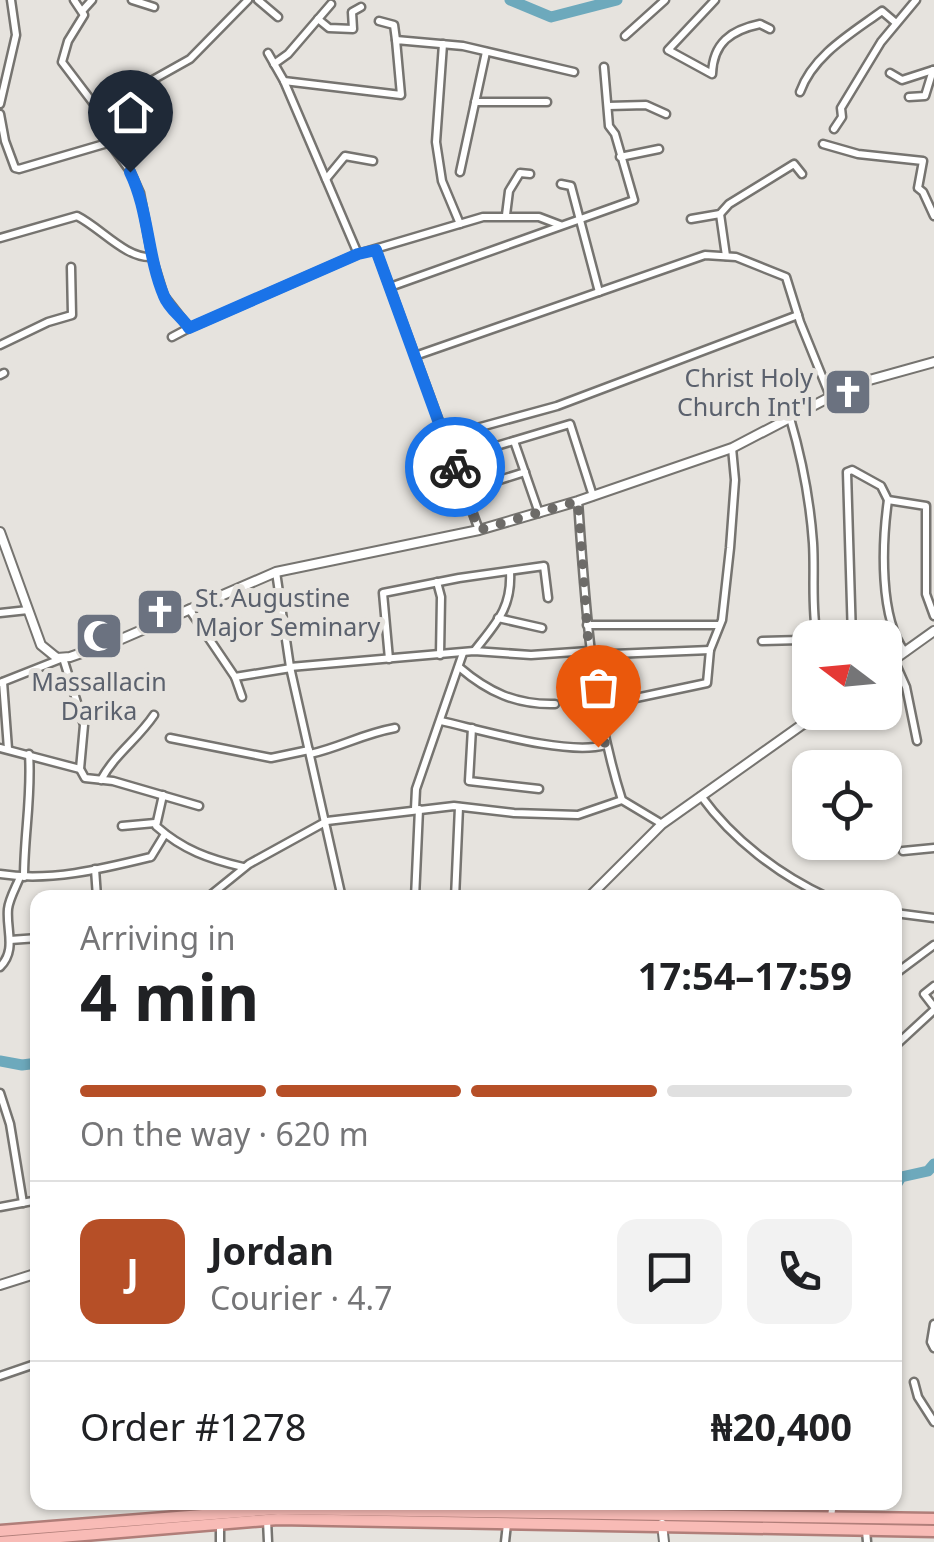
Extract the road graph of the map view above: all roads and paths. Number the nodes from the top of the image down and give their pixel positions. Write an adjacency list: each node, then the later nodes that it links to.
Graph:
1 (11, 0): 34 (street)
2 (74, 0): 13 (street)
3 (92, 0): 13 (street)
4 (132, 0): 11 (street)
5 (248, 0): 36 (street)
6 (258, 0): 14 (street)
7 (665, 0): 19 (street)
8 (916, 0): 17 (street)
9 (713, 1): 18 (street)
10 (331, 4): 15 (street)
11 (154, 7)
12 (361, 7): 15 (street)
13 (83, 10): 36 (street)
14 (278, 18)
15 (318, 20): 24 (street)
16 (379, 20): 20 (street)
17 (896, 22): 30 (street); 39 (street)
18 (770, 30)
19 (625, 36)
20 (396, 40): 21 (street); 29 (street)
21 (443, 44): 22 (street); 56 (street)
22 (486, 52): 27 (street); 32 (street)
23 (268, 53): 24 (street)
24 (274, 64): 29 (street)
25 (604, 67): 35 (street)
26 (933, 70): 28 (street); 31 (street)
27 (574, 72)
28 (890, 73)
29 (284, 81): 49 (street)
30 (800, 92)
31 (909, 97)
32 (476, 102): 33 (street); 46 (street)
33 (548, 102)
34 (0, 104)
35 (608, 106): 38 (street); 44 (street)
36 (99, 110): 41 (street)
37 (0, 114): 40 (street)
38 (666, 114)
39 (834, 129)
40 (2, 141): 41 (street)
41 (111, 142): 62 (street)
42 (824, 144): 53 (street)
43 (659, 149): 44 (street)
44 (620, 157): 55 (street)
45 (373, 161): 49 (street)
46 (460, 172)
47 (530, 174): 52 (street)
48 (802, 174): 51 (street)
49 (326, 179): 60 (street)
50 (561, 184): 55 (street)
51 (720, 214): 54 (street); 61 (street)
52 (506, 215): 56 (street); 57 (street)
53 (934, 216)
54 (691, 219)
55 (579, 220): 57 (street); 65 (street)
56 (460, 224): 59 (street)
57 (563, 226): 64 (street)
58 (0, 238): 62 (street)
59 (376, 250): 60 (street); 64 (street)
60 (358, 254): 67 (street)
61 (726, 256): 65 (street); 66 (street)
62 (152, 257): 67 (street)
63 (72, 267): 69 (street)
64 (390, 288): 70 (street)
65 (600, 292): 70 (street)
66 (798, 315): 72 (street); 74 (street)
67 (189, 328): 68 (street)
68 (172, 337)
69 (0, 345)
70 (415, 356): 75 (street)
71 (934, 362): 72 (street)
72 (830, 396): 73 (street)
73 (790, 418): 77 (street); 97 (street)
74 (465, 430): 75 (street); 76 (street)
75 (444, 436): 79 (street)
76 (514, 441): 78 (street); 80 (street)
77 (732, 448): 80 (street); 100 (street)
78 (524, 472): 79 (street); 83 (street)
79 (464, 491): 84 (street)
80 (593, 496): 82 (street)
81 (888, 500): 95 (street); 98 (street); 107 (street)
82 (578, 501): 83 (street); 99 (street)
83 (539, 513): 84 (street)
84 (479, 530): 88 (street)
85 (0, 532): 87 (street)
86 (0, 566): 87 (street)
87 (12, 566): 93 (street)
88 (276, 572): 92 (street); 115 (street)
89 (510, 572): 90 (street); 91 (street); 96 (street)
90 (437, 582): 111 (street); 113 (street)
91 (548, 598)
92 (189, 608): 112 (street); 116 (street)
93 (28, 610): 94 (street); 112 (street)
94 (0, 613)
95 (934, 616)
96 (498, 618): 101 (street); 106 (street)
97 (814, 620)
98 (851, 620)
99 (587, 625): 100 (street); 109 (street)
100 (719, 625): 105 (street)
101 (542, 628)
102 (934, 631): 107 (street)
103 (792, 640): 104 (street)
104 (762, 641)
105 (710, 650): 109 (street); 121 (street)
106 (474, 651): 108 (street); 109 (street)
107 (905, 652): 110 (street)
108 (463, 653): 111 (street); 114 (street)
109 (589, 653): 121 (street)
110 (902, 654)
111 (440, 655): 113 (street)
112 (63, 658): 118 (street); 133 (street)
113 (389, 659): 115 (street)
114 (459, 666): 120 (street); 123 (street)
115 (290, 668): 116 (street); 131 (street)
116 (235, 677): 119 (street)
117 (902, 678): 128 (street)
118 (2, 683): 130 (street)
119 (242, 698)
120 (555, 704)
121 (598, 706): 129 (street)
122 (154, 715): 134 (street)
123 (442, 721): 125 (street); 141 (street)
124 (395, 728): 131 (street)
125 (472, 728): 129 (street); 135 (street)
126 (794, 730): 137 (street)
127 (170, 738): 131 (street)
128 (917, 741)
129 (605, 744): 138 (street)
130 (4, 749): 132 (street)
131 (309, 752): 142 (street)
132 (29, 754): 133 (street); 152 (street)
133 (80, 769): 134 (street)
134 (101, 780): 136 (street)
135 (540, 789)
136 (163, 795): 139 (street); 143 (street)
137 (701, 795): 144 (street); 159 (street)
138 (622, 800): 140 (street); 144 (street)
139 (199, 806)
140 (459, 807): 141 (street); 157 (street)
141 (417, 809): 142 (street); 156 (street)
142 (327, 821): 149 (street); 155 (street)
143 (155, 823): 145 (street); 146 (street)
144 (662, 824): 158 (street)
145 (122, 826)
146 (165, 834): 149 (street); 150 (street)
147 (934, 848): 148 (street)
148 (903, 851)
149 (245, 868): 154 (street)
150 (94, 870): 152 (street); 153 (street)
151 (0, 874): 152 (street)
152 (22, 877): 163 (street)
153 (96, 890)
154 (217, 890)
155 (340, 890)
156 (415, 890)
157 (455, 890)
158 (596, 890)
159 (810, 890)
160 (902, 914): 161 (street)
161 (934, 918)
162 (30, 939): 163 (street)
163 (10, 940): 165 (street)
164 (934, 945): 166 (street)
165 (0, 966)
166 (902, 969)
167 (934, 986): 168 (street)
168 (934, 1009): 169 (street)
169 (902, 1039)
170 (0, 1093): 172 (street)
171 (30, 1202): 172 (street)
172 (23, 1203): 173 (street)
173 (0, 1207)
174 (30, 1276): 175 (street)
175 (0, 1285)
176 (934, 1324): 177 (street)
177 (934, 1348)
178 (30, 1366): 179 (street)
179 (0, 1376)
180 (914, 1382): 181 (street)
181 (934, 1422)
182 (238, 1510): 198 (highway)
183 (432, 1510): 188 (highway)
184 (515, 1510): 188 (highway)
185 (649, 1510): 192 (highway)
186 (831, 1510): 187 (street)
187 (831, 1517): 189 (highway); 192 (highway)
188 (499, 1519): 190 (highway); 193 (highway); 204 (street)
189 (934, 1519)
190 (266, 1520): 191 (highway); 203 (street)
191 (220, 1522): 194 (highway); 202 (street)
192 (816, 1523): 195 (highway); 199 (highway)
193 (662, 1524): 195 (highway); 205 (street)
194 (158, 1528): 198 (highway); 201 (street)
195 (774, 1528): 206 (street)
196 (0, 1530): 198 (highway)
197 (934, 1530): 199 (highway)
198 (54, 1531): 200 (highway)
199 (866, 1536)
200 (0, 1542)
201 (158, 1542)
202 (220, 1542)
203 (268, 1542)
204 (505, 1542)
205 (664, 1542)
206 (777, 1542)

